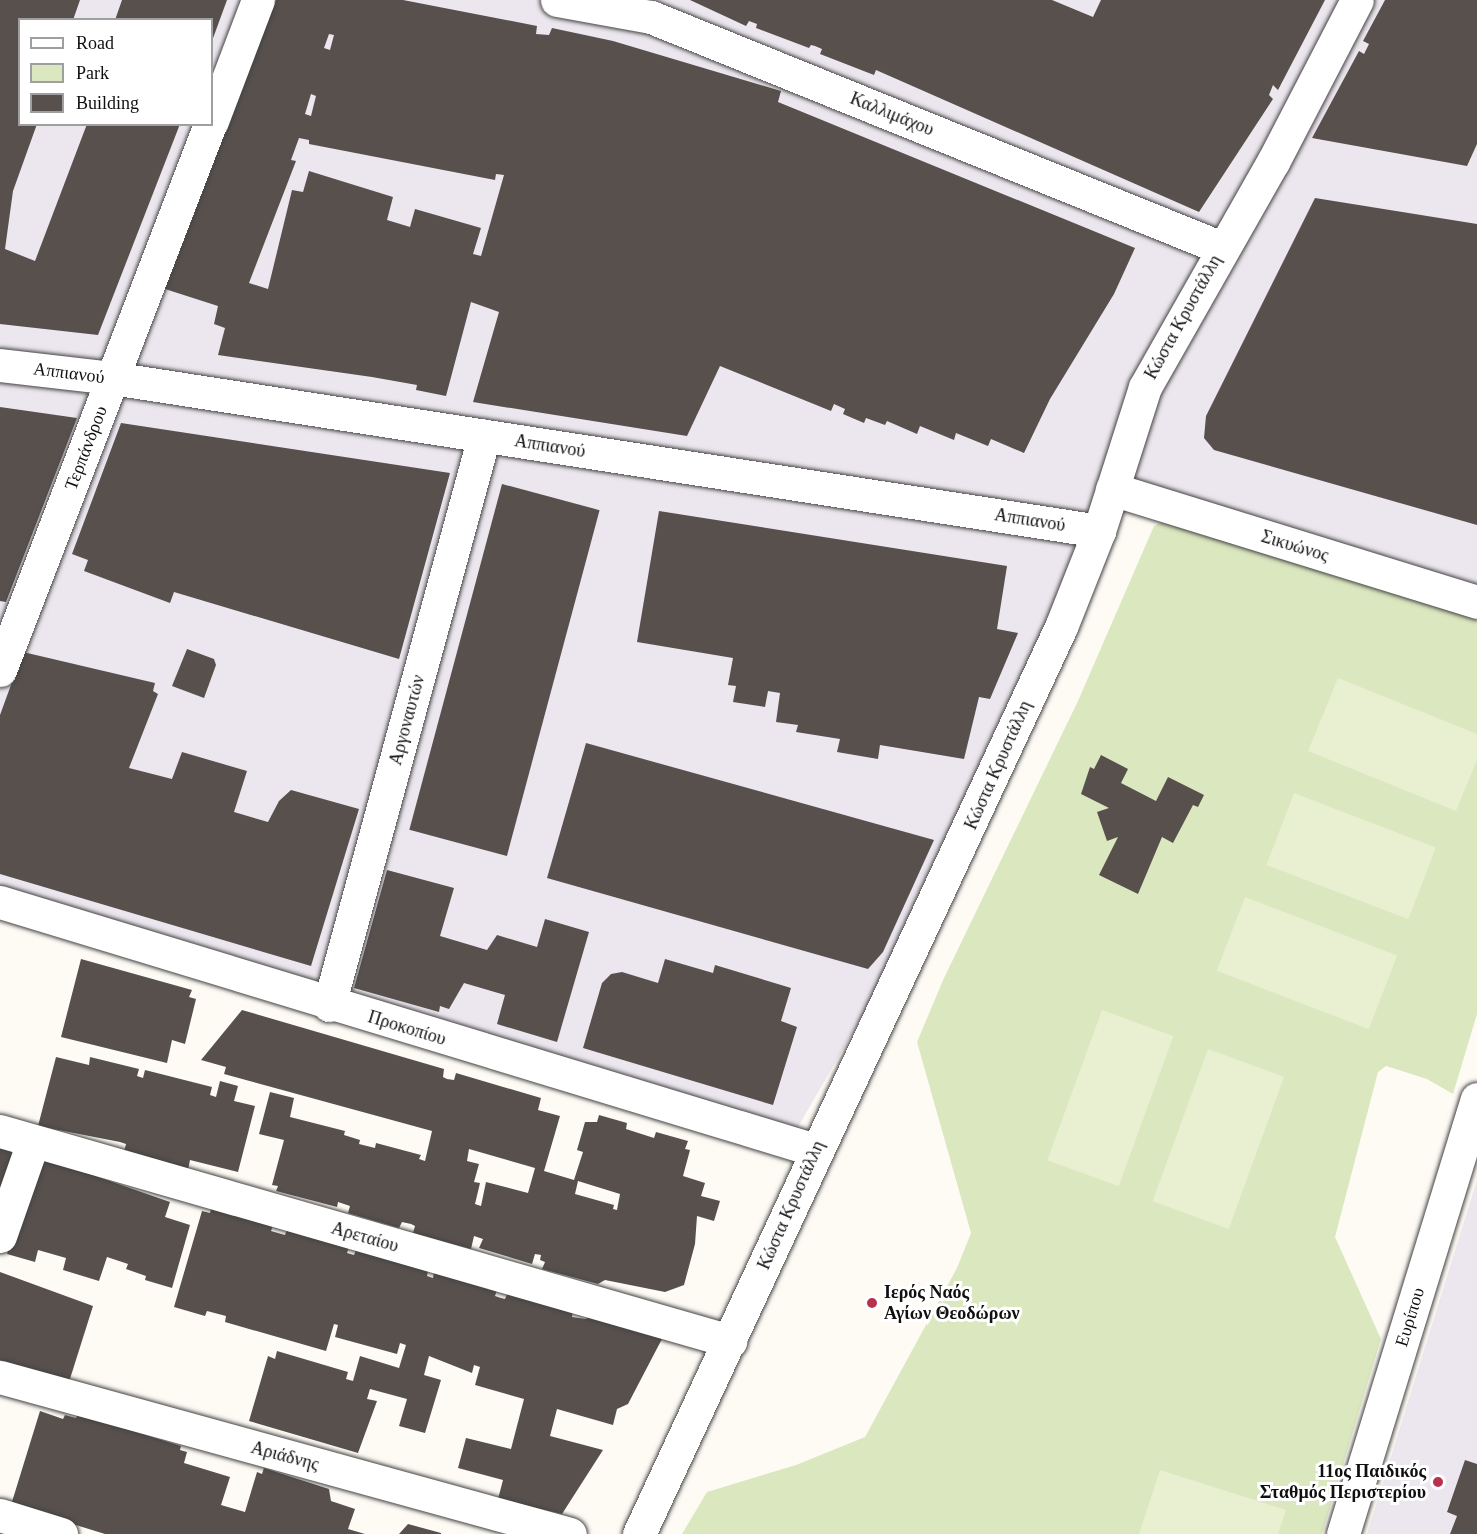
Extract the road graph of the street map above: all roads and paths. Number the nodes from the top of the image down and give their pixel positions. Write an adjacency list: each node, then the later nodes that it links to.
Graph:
1 (258, 0): 5 (street, Τερπάνδρου)
2 (557, 0): 4 (street, Καλλιμάχου)
3 (1357, 0): 7 (street, Κώστα Κρυστάλλη)
4 (655, 8): 7 (street, Καλλιμάχου)
5 (213, 118)
6 (210, 126): 9 (street, Τερπάνδρου)
7 (1222, 248): 11 (street, Κώστα Κρυστάλλη)
8 (0, 365): 9 (street, Αππιανού)
9 (112, 378): 10 (street, Αππιανού); 14 (street, Τερπάνδρου)
10 (484, 436): 12 (street, Αππιανού); 16 (street, Αργοναυτών)
11 (1112, 489): 12 (street, Κώστα Κρυστάλλη); 13 (street, Σικυώνος)
12 (1100, 531): 20 (street, Κώστα Κρυστάλλη)
13 (1477, 602)
14 (0, 670)
15 (0, 902): 16 (street, Προκοπίου)
16 (329, 1005): 20 (street, Προκοπίου)
17 (1477, 1099): 28 (street, Ευρίπου)
18 (0, 1131): 19 (street, Αρεταίου)
19 (33, 1142): 21 (street); 22 (street, Αρεταίου)
20 (815, 1150): 22 (street, Κώστα Κρυστάλλη)
21 (0, 1236)
22 (730, 1341): 27 (street, Κώστα Κρυστάλλη)
23 (0, 1377): 26 (street, Αριάδνης)
24 (0, 1515): 25 (street)
25 (61, 1534)
26 (570, 1534)
27 (639, 1534)
28 (1343, 1534)

